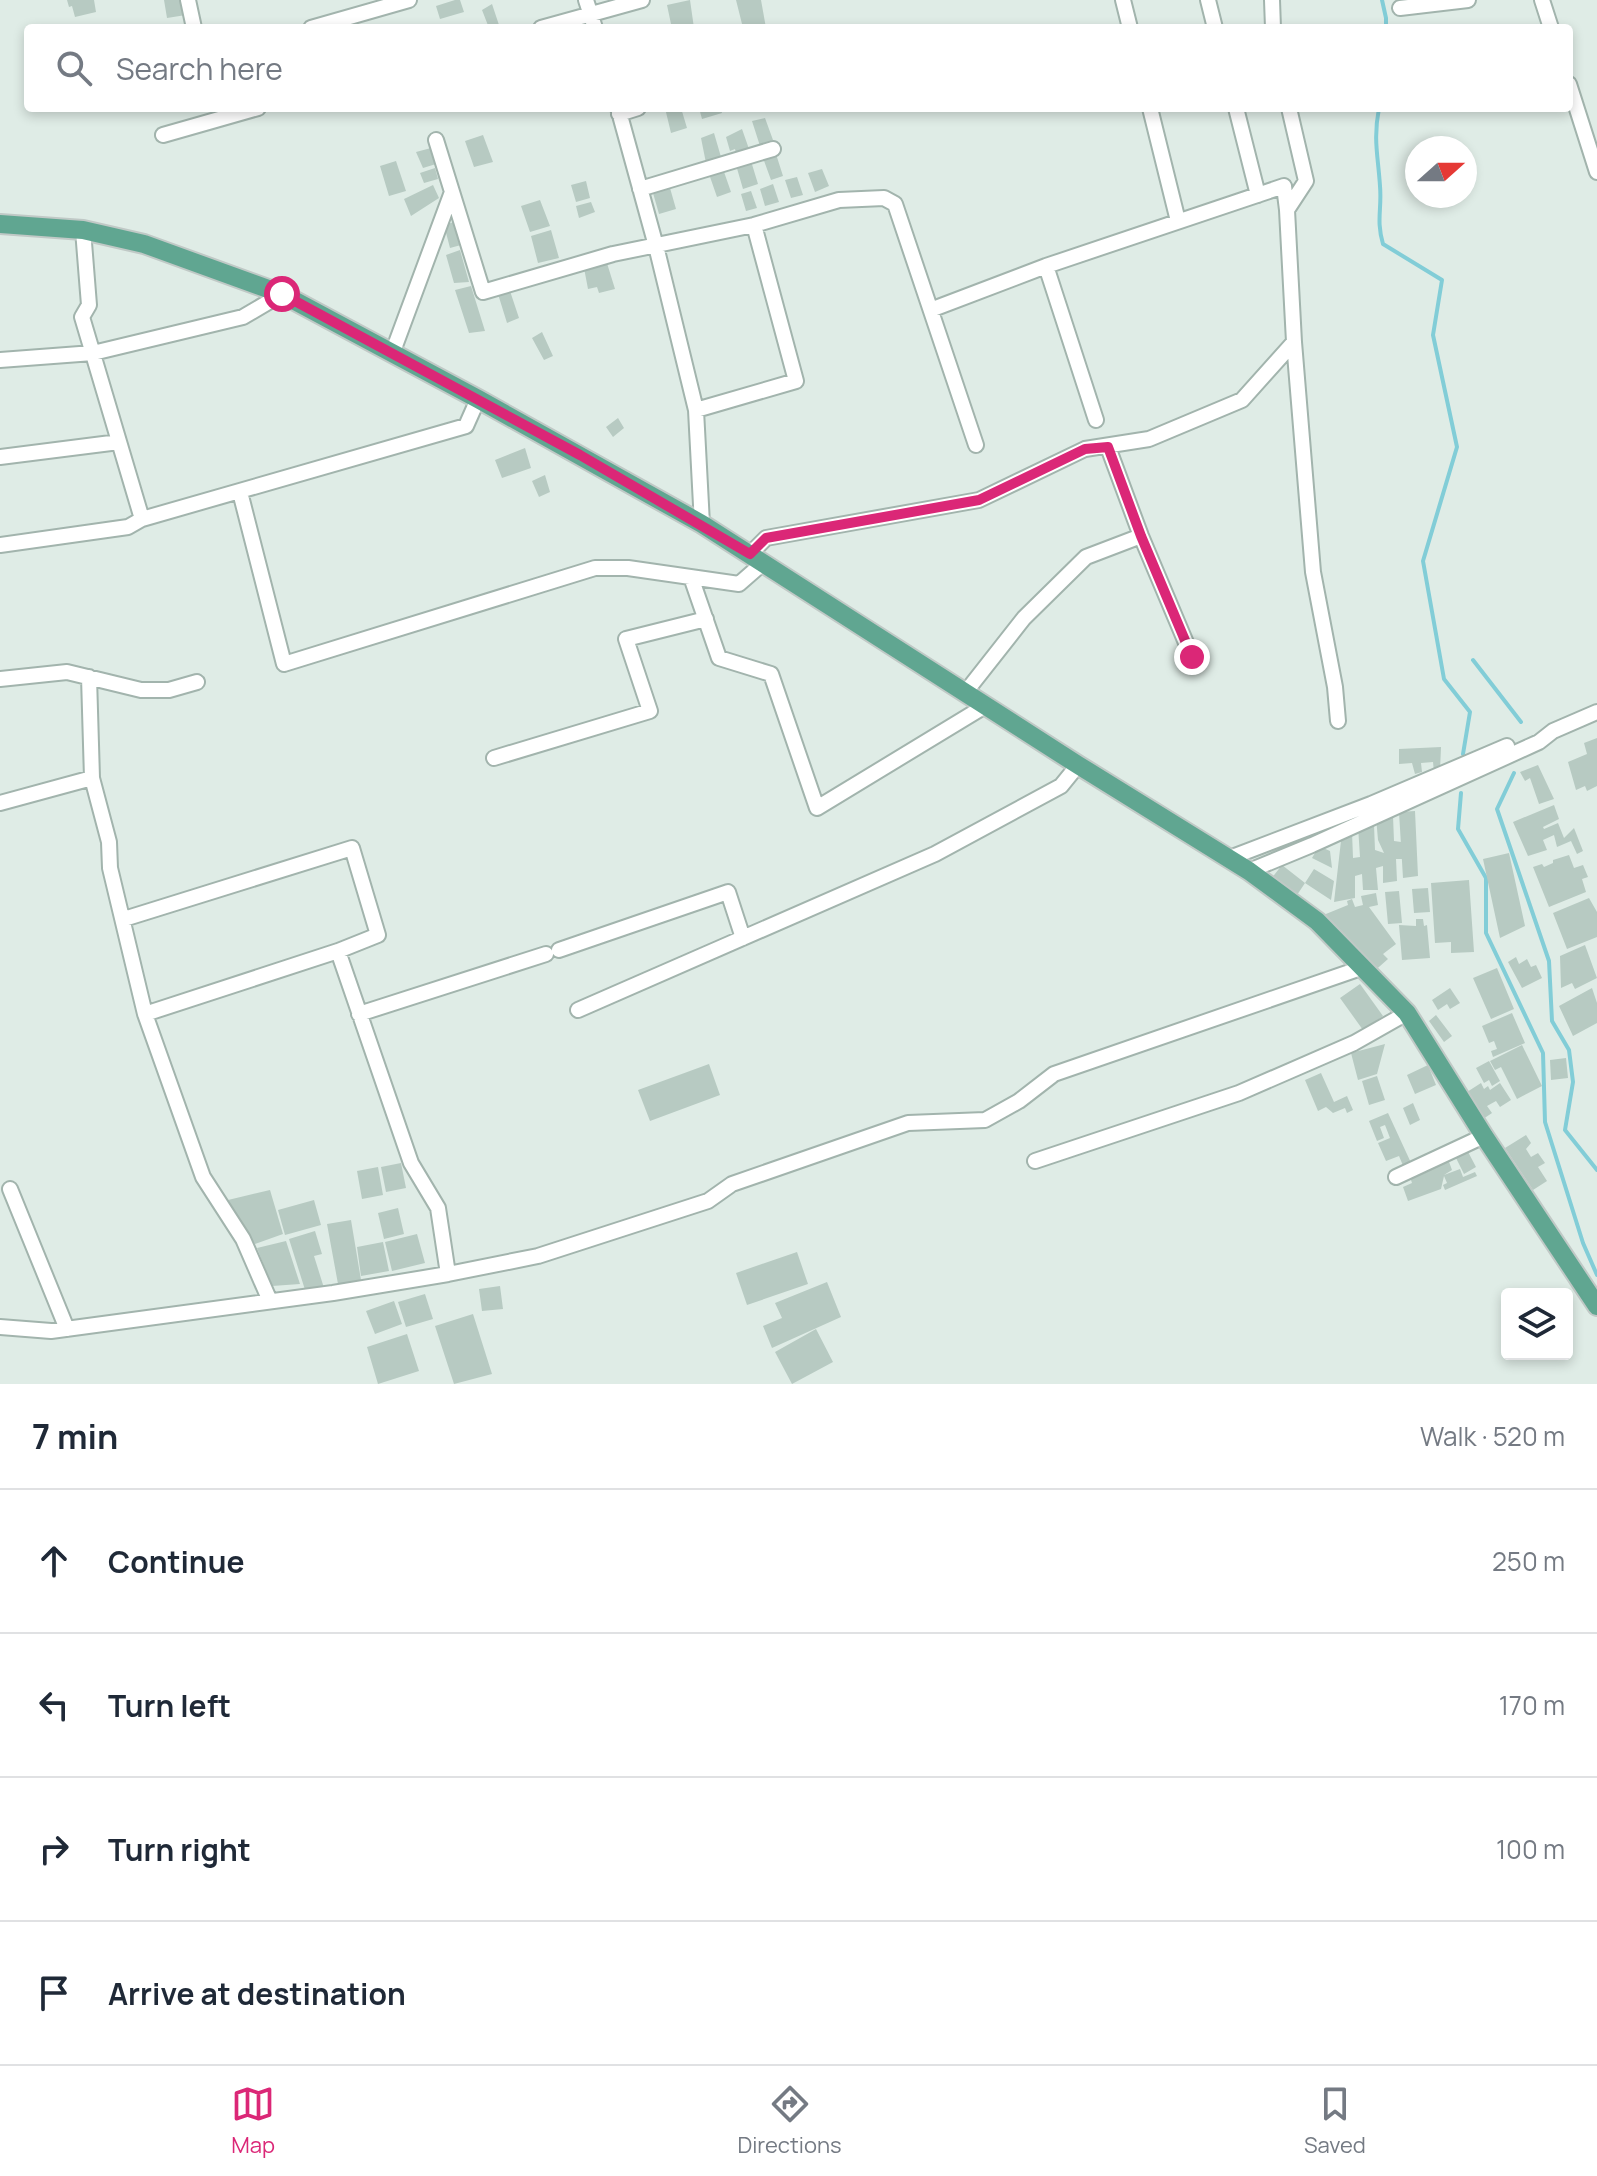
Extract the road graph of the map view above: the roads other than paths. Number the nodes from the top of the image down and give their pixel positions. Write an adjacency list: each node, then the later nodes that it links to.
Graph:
1 (188, 0): 11 (street)
2 (409, 0): 12 (street)
3 (642, 0): 10 (street)
4 (1123, 0): 14 (street)
5 (1208, 0): 15 (street)
6 (1272, 0): 16 (street)
7 (1468, 0): 9 (street)
8 (1542, 0): 17 (street)
9 (1400, 8)
10 (591, 14): 13 (street)
11 (193, 24)
12 (325, 24)
13 (555, 24)
14 (1129, 24)
15 (1214, 24)
16 (1273, 24)
17 (1550, 24)
18 (1573, 94): 26 (street)
19 (244, 112): 24 (street)
20 (618, 112): 29 (street)
21 (1151, 112): 33 (street)
22 (1237, 112): 31 (street)
23 (1290, 112): 32 (street)
24 (163, 135)
25 (436, 140): 30 (street)
26 (1593, 143): 28 (street)
27 (773, 149): 29 (street)
28 (1597, 172)
29 (640, 189): 37 (street)
30 (452, 192): 37 (street); 43 (street)
31 (1258, 195): 32 (street); 33 (street)
32 (1287, 210): 41 (street)
33 (1178, 221): 38 (street)
34 (0, 224): 36 (main road)
35 (754, 225): 37 (street); 40 (street); 46 (street)
36 (83, 230): 39 (main road); 42 (street)
37 (656, 246): 46 (street)
38 (1046, 266): 40 (street); 47 (street)
39 (282, 294): 42 (street); 43 (main road)
40 (933, 309): 49 (street)
41 (1294, 342): 50 (street); 67 (street)
42 (93, 353): 44 (street); 48 (street)
43 (392, 354): 45 (main road)
44 (0, 360)
45 (478, 399): 52 (street); 54 (main road)
46 (696, 410): 54 (street)
47 (1096, 420)
48 (119, 442): 51 (street); 53 (street)
49 (976, 445)
50 (1108, 447): 55 (street); 57 (street)
51 (0, 457)
52 (240, 492): 53 (street); 58 (street)
53 (142, 519): 56 (street)
54 (702, 524): 57 (main road)
55 (1141, 536): 60 (street); 64 (street)
56 (0, 545)
57 (757, 558): 58 (street); 64 (main road)
58 (691, 577): 59 (street)
59 (706, 619): 65 (street); 69 (street)
60 (1192, 657)
61 (89, 677): 62 (street); 63 (street); 71 (street)
62 (0, 679)
63 (197, 682)
64 (965, 693): 65 (main road)
65 (985, 706): 70 (main road)
66 (1597, 712): 68 (street)
67 (1338, 721)
68 (1553, 731): 73 (street); 74 (street)
69 (494, 758)
70 (1078, 765): 73 (main road); 76 (street)
71 (92, 778): 72 (street); 75 (street)
72 (0, 803)
73 (1227, 859): 74 (main road)
74 (1249, 871): 78 (main road)
75 (124, 919): 77 (street); 81 (street)
76 (743, 938): 79 (street); 82 (street)
77 (338, 951): 81 (street); 82 (street)
78 (1364, 967): 80 (main road); 87 (street)
79 (578, 1010)
80 (1407, 1013): 83 (main road); 84 (street)
81 (145, 1014): 88 (street)
82 (359, 1014): 87 (street)
83 (1484, 1136): 85 (street); 89 (main road)
84 (1035, 1161)
85 (1396, 1177)
86 (10, 1189): 91 (street)
87 (448, 1274): 88 (street)
88 (270, 1301): 91 (street)
89 (1597, 1306)
90 (0, 1327): 91 (street)
91 (67, 1329)

